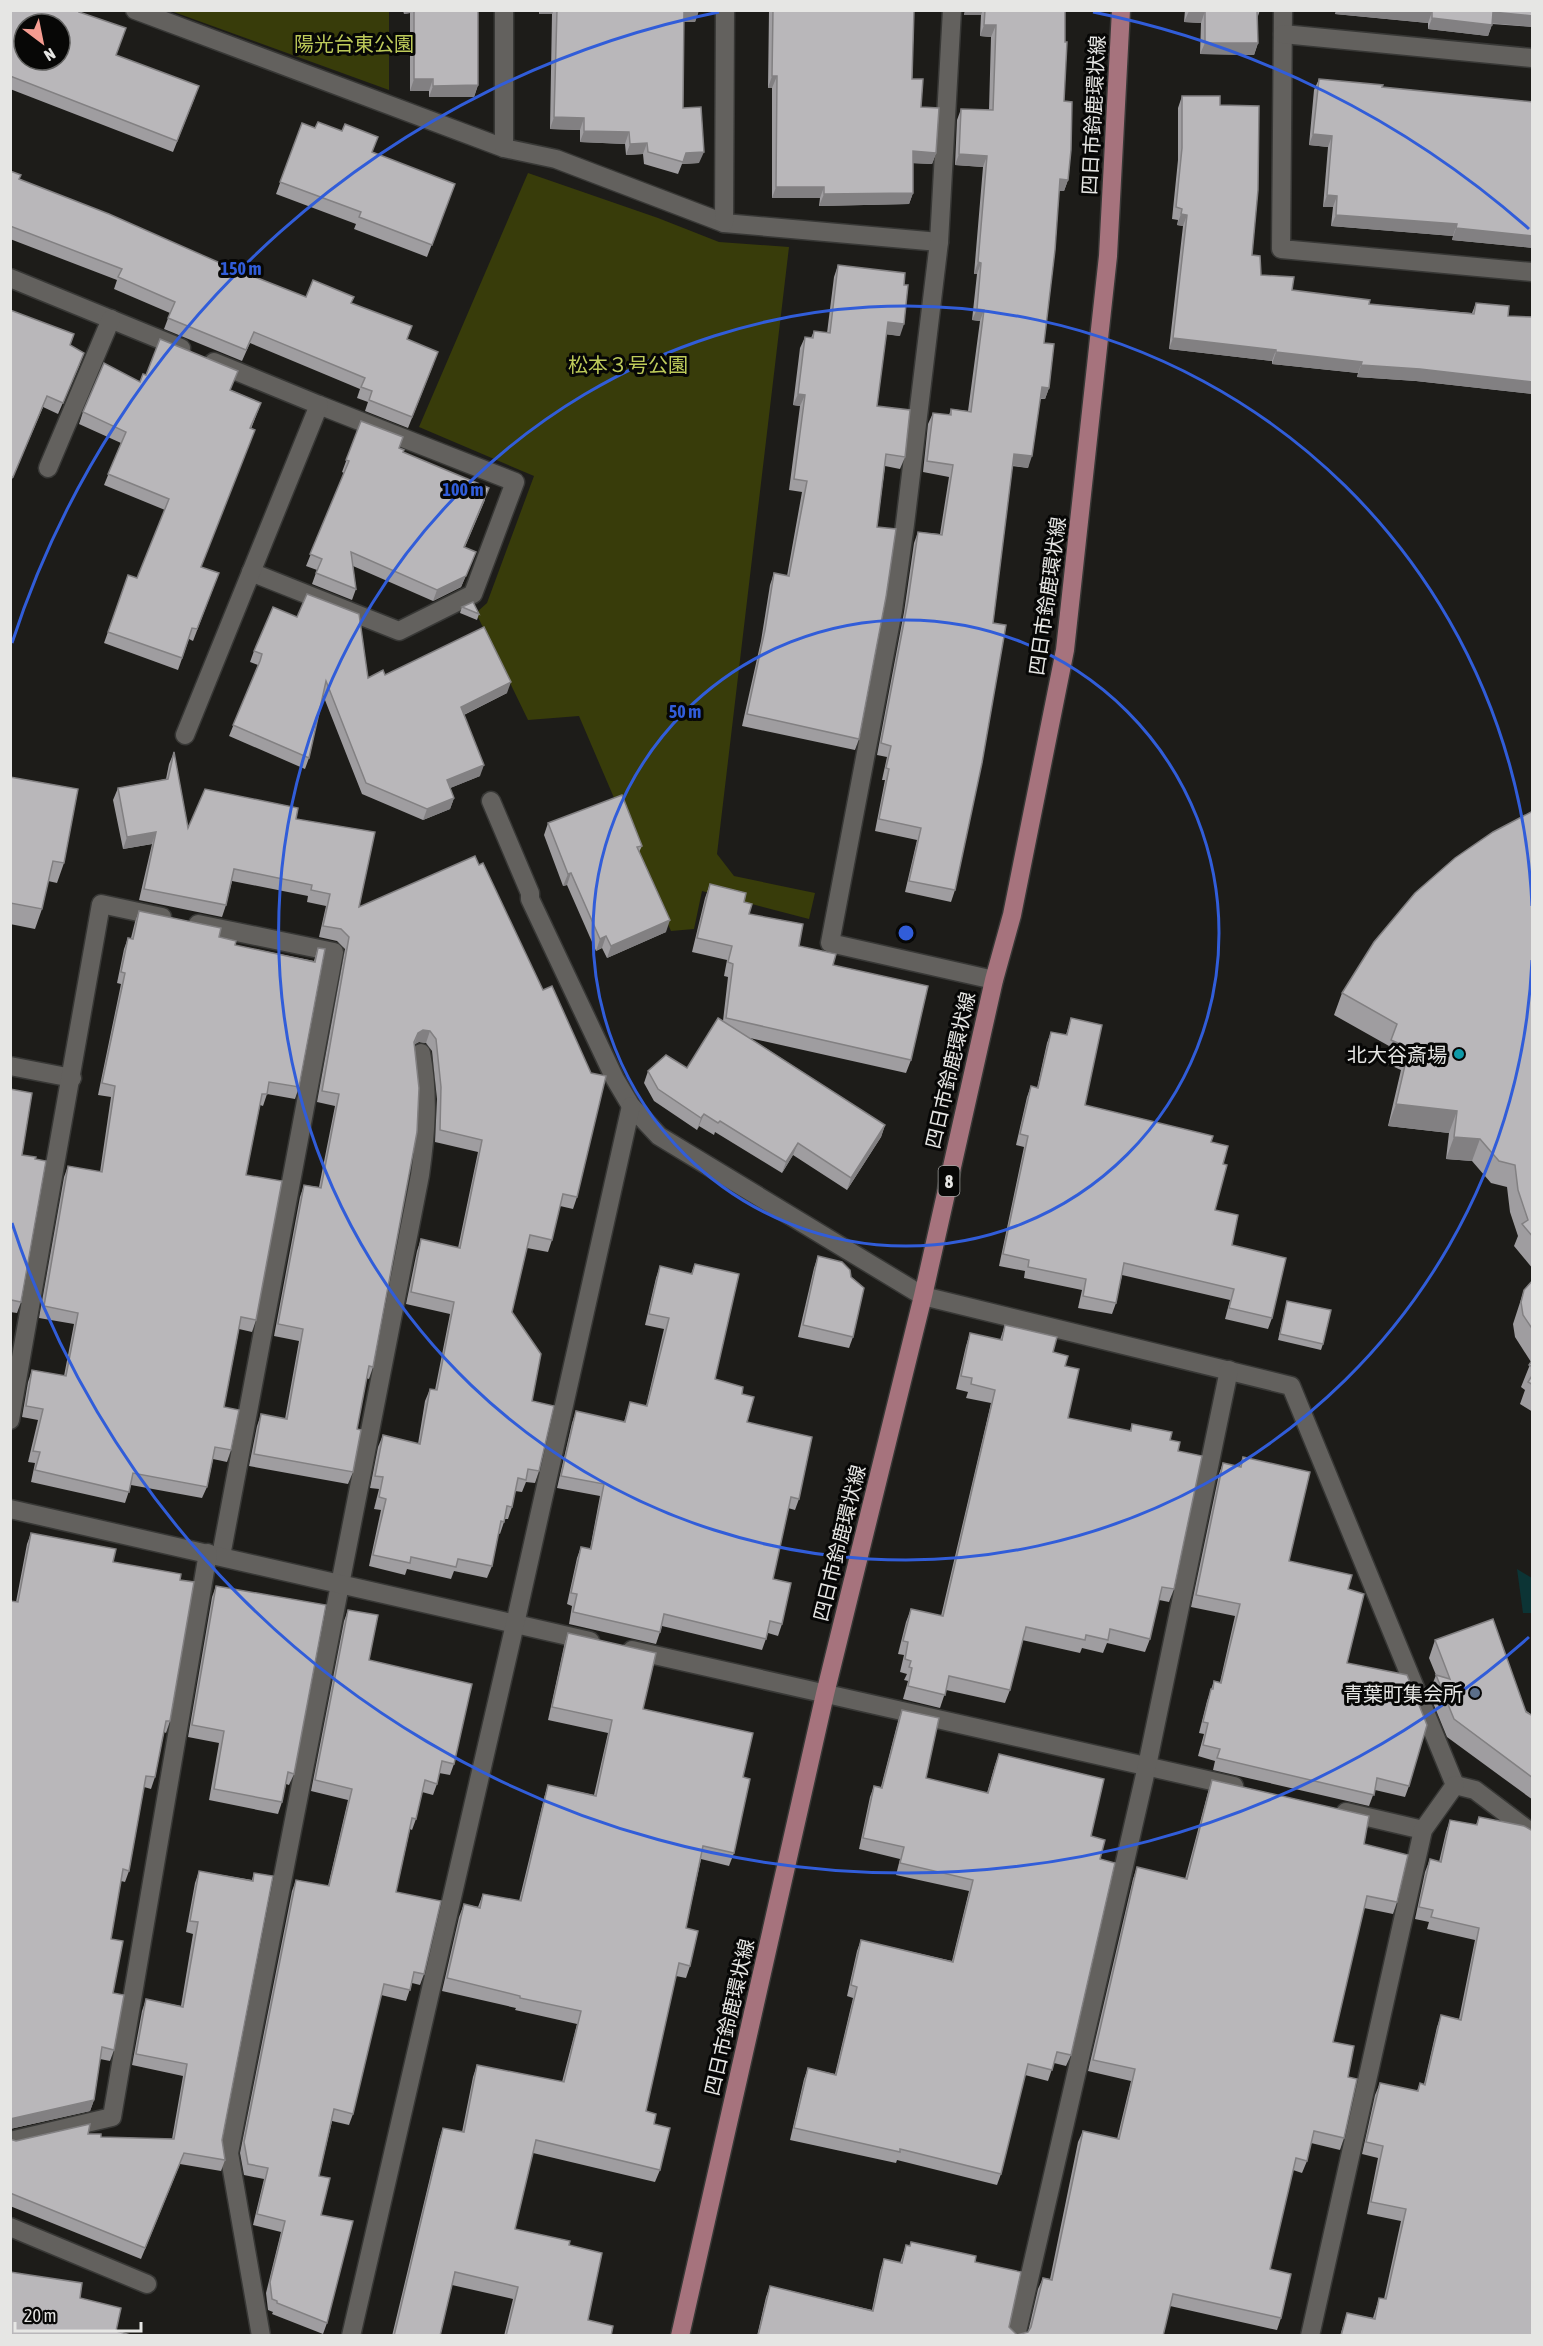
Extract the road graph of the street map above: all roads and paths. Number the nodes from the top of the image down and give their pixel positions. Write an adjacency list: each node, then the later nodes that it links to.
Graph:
1 (135, 10): 9 (street)
2 (504, 10): 9 (street)
3 (725, 10): 10 (street)
4 (952, 10): 11 (street)
5 (1121, 10): 20 (main road, 四日市鈴鹿環状線 / 8)
6 (1283, 10): 7 (street)
7 (1283, 34): 8 (street); 12 (street)
8 (1533, 58)
9 (504, 148): 10 (street)
10 (724, 223): 11 (street)
11 (939, 242): 20 (street)
12 (1533, 272)
13 (10, 278): 14 (street)
14 (111, 320): 15 (street); 16 (street)
15 (319, 405): 17 (street); 17 (street)
16 (48, 468)
17 (251, 572): 18 (street)
18 (185, 735)
19 (491, 801): 24 (street)
20 (994, 980): 25 (main road, 四日市鈴鹿環状線 / 8)
21 (421, 1053): 30 (street)
22 (10, 1066): 23 (street)
23 (72, 1078): 27 (street); 29 (street)
24 (631, 1106): 25 (street); 31 (street)
25 (923, 1296): 26 (street); 32 (main road, 四日市鈴鹿環状線 / 8)
26 (1229, 1370): 33 (street); 34 (street)
27 (10, 1420)
28 (10, 1509): 29 (street)
29 (214, 1555): 30 (street); 39 (street)
30 (340, 1584): 31 (street); 42 (street)
31 (515, 1624): 32 (street); 43 (street)
32 (825, 1694): 33 (street); 44 (main road, 四日市鈴鹿環状線 / 8)
33 (1147, 1766): 35 (street); 45 (street)
34 (1455, 1785): 37 (street); 38 (street)
35 (1250, 1790)
36 (1331, 1809): 37 (street)
37 (1423, 1830): 46 (street)
38 (1533, 1833)
39 (10, 2141)
40 (10, 2227): 41 (street)
41 (147, 2284)
42 (261, 2336)
43 (351, 2336)
44 (680, 2336)
45 (1016, 2336)
46 (1310, 2336)

